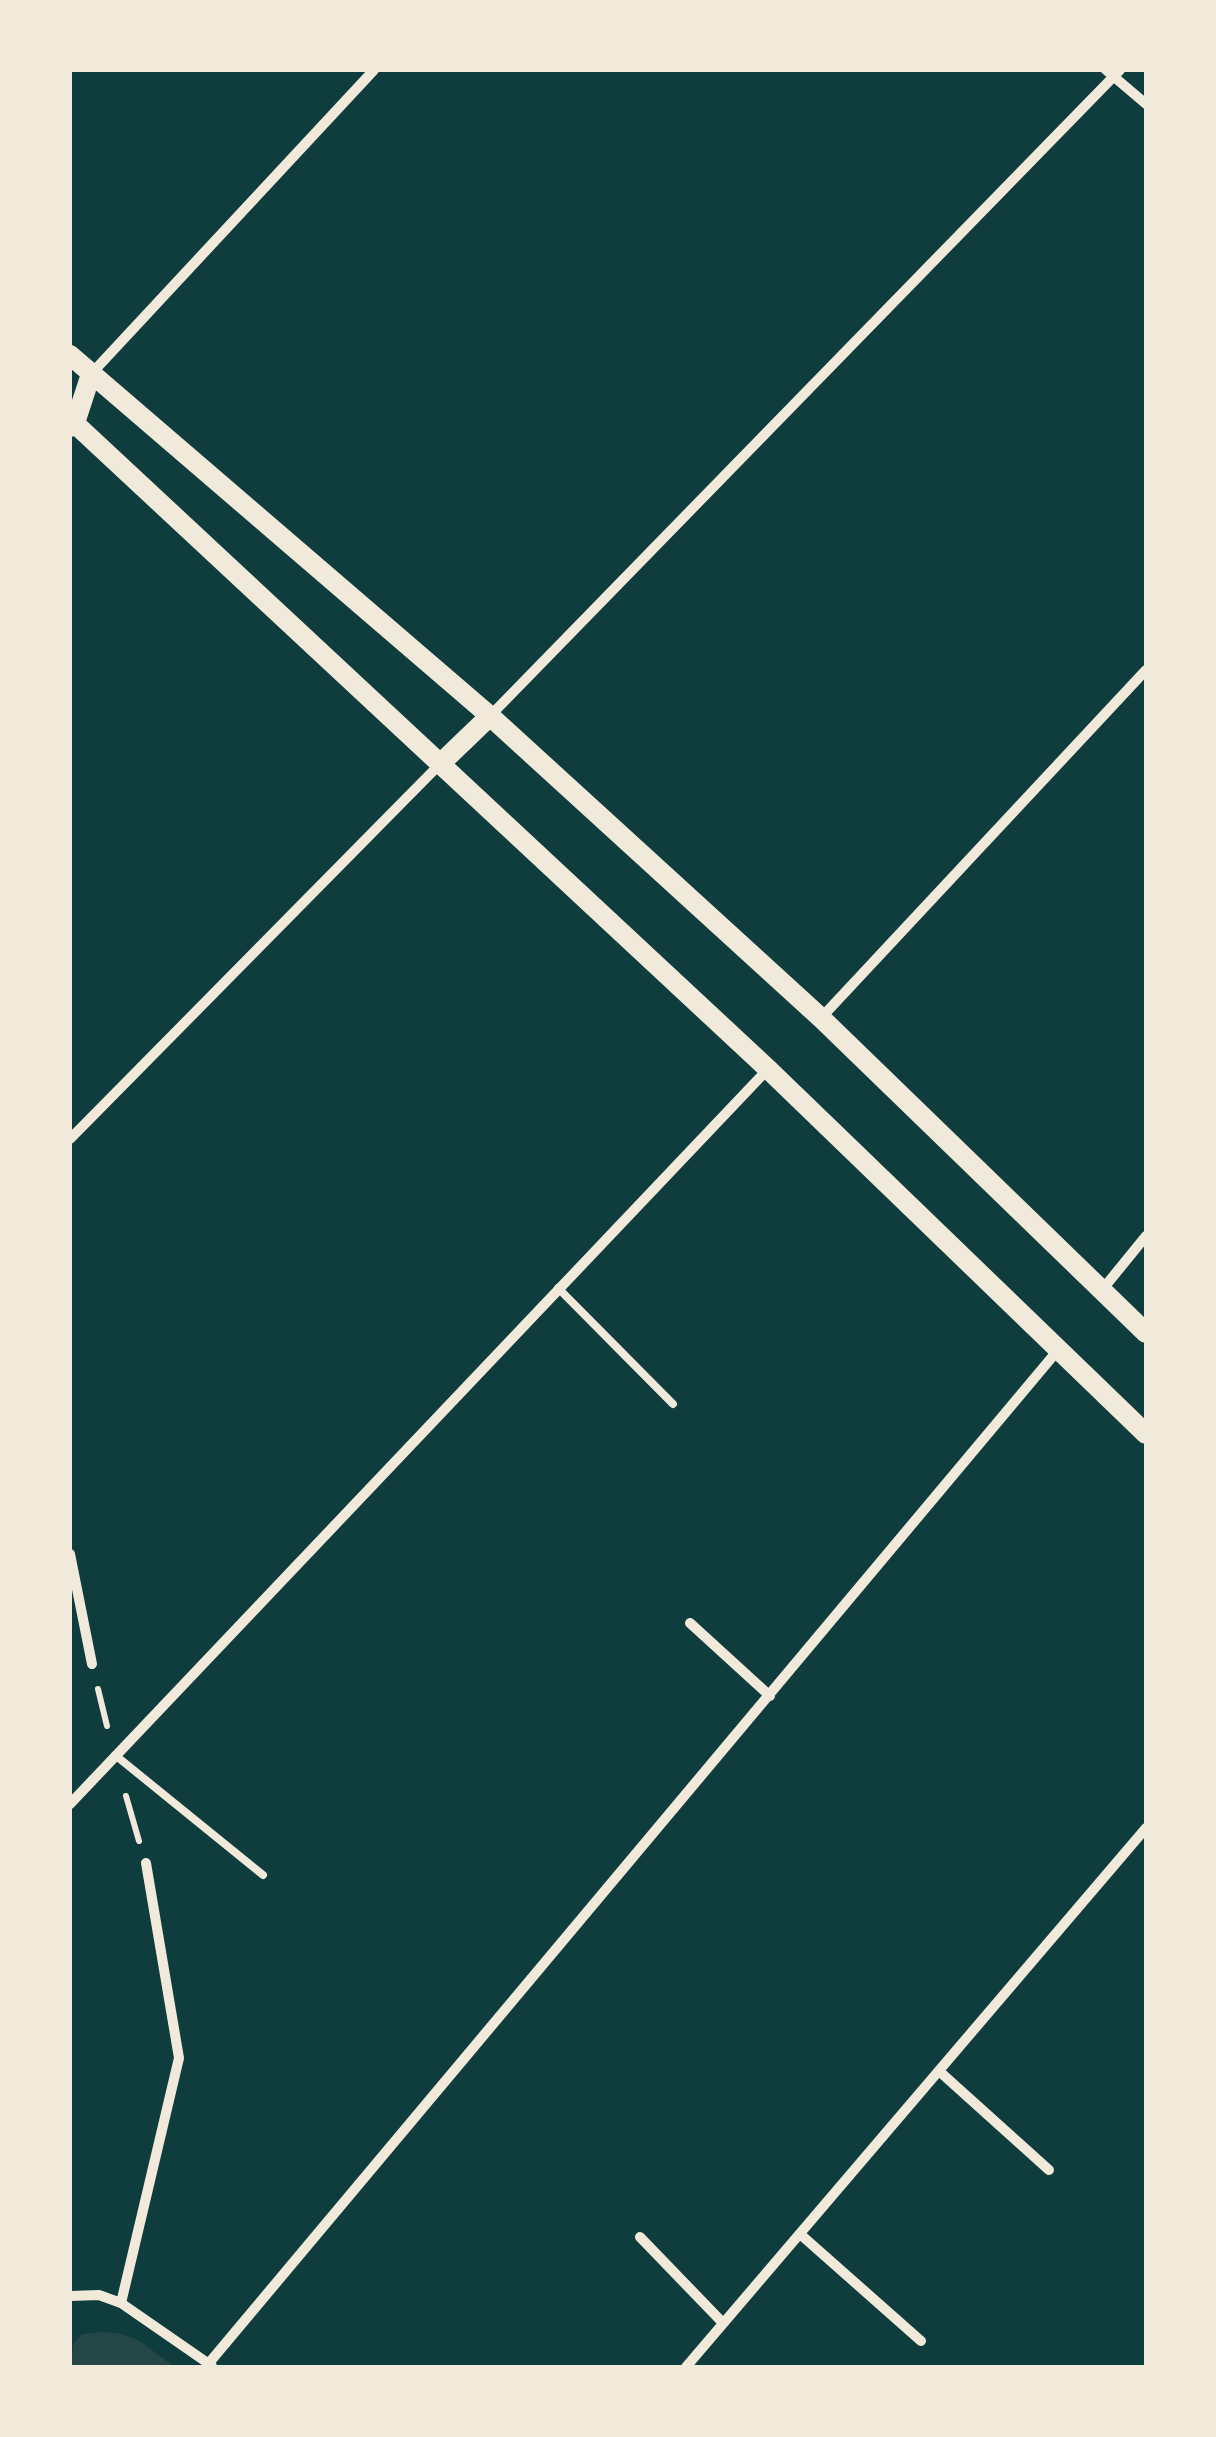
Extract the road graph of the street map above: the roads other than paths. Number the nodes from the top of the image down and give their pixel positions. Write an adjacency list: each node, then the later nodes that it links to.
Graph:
1 (374, 70): 5 (street)
2 (1114, 72): 3 (street); 9 (street)
3 (1146, 104)
4 (70, 355): 5 (main road)
5 (91, 374): 6 (main road); 7 (main road); 9 (main road)
6 (70, 384)
7 (72, 423): 10 (main road)
8 (1146, 670): 11 (street)
9 (490, 716): 10 (main road); 11 (main road)
10 (440, 764): 12 (main road); 13 (street)
11 (821, 1018): 16 (main road)
12 (768, 1069): 15 (street); 18 (main road)
13 (70, 1140)
14 (1146, 1236): 16 (street)
15 (558, 1288): 19 (lane); 25 (street)
16 (1102, 1290): 17 (main road)
17 (1146, 1332)
18 (1058, 1350): 20 (main road); 24 (street)
19 (673, 1404)
20 (1146, 1434)
21 (70, 1554): 23 (street)
22 (690, 1624): 24 (street)
23 (92, 1664)
24 (770, 1696): 38 (street)
25 (114, 1754): 26 (street); 29 (lane)
26 (70, 1804)
27 (1146, 1828): 30 (street)
28 (146, 1864): 35 (street)
29 (263, 1875)
30 (939, 2071): 31 (street); 32 (street)
31 (1048, 2170)
32 (800, 2234): 36 (street); 37 (street)
33 (640, 2237): 36 (street)
34 (70, 2296): 35 (street)
35 (121, 2303): 38 (street)
36 (723, 2323): 39 (street)
37 (921, 2341)
38 (211, 2365)
39 (686, 2367)

